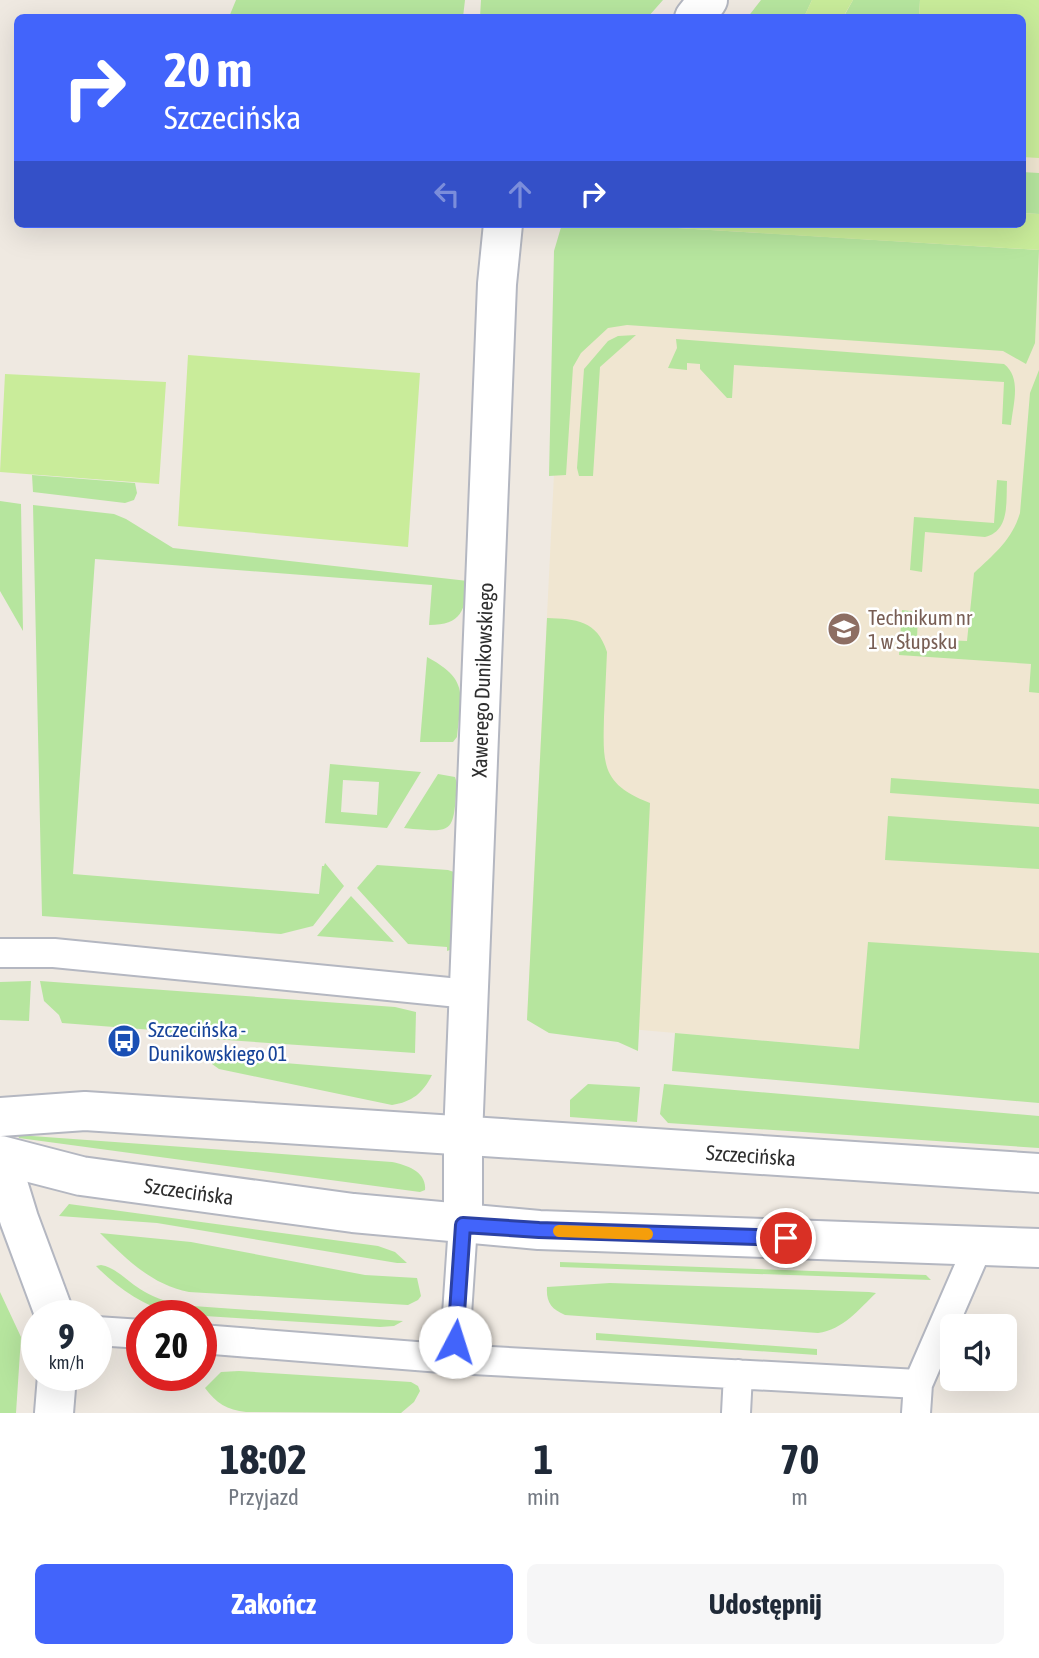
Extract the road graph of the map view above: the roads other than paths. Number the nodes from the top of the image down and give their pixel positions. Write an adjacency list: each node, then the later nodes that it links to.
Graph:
1 (708, 0): 2 (street)
2 (697, 14)
3 (503, 228): 5 (street, Xawerego Dunikowskiego)
4 (0, 953): 5 (lane)
5 (469, 994): 7 (street, Xawerego Dunikowskiego)
6 (0, 1117): 7 (street, Szczecińska)
7 (463, 1137): 9 (street, Szczecińska); 10 (street)
8 (0, 1156): 10 (street, Szczecińska); 13 (street)
9 (1039, 1173)
10 (463, 1225): 11 (street, Szczecińska); 15 (lane)
11 (979, 1244): 12 (street, Szczecińska); 17 (lane)
12 (1039, 1248)
13 (49, 1300)
14 (217, 1340): 15 (lane)
15 (454, 1359): 16 (lane)
16 (738, 1374): 17 (lane); 20 (lane)
17 (918, 1384): 21 (lane)
18 (56, 1391): 19 (street)
19 (54, 1413)
20 (736, 1413)
21 (916, 1413)

